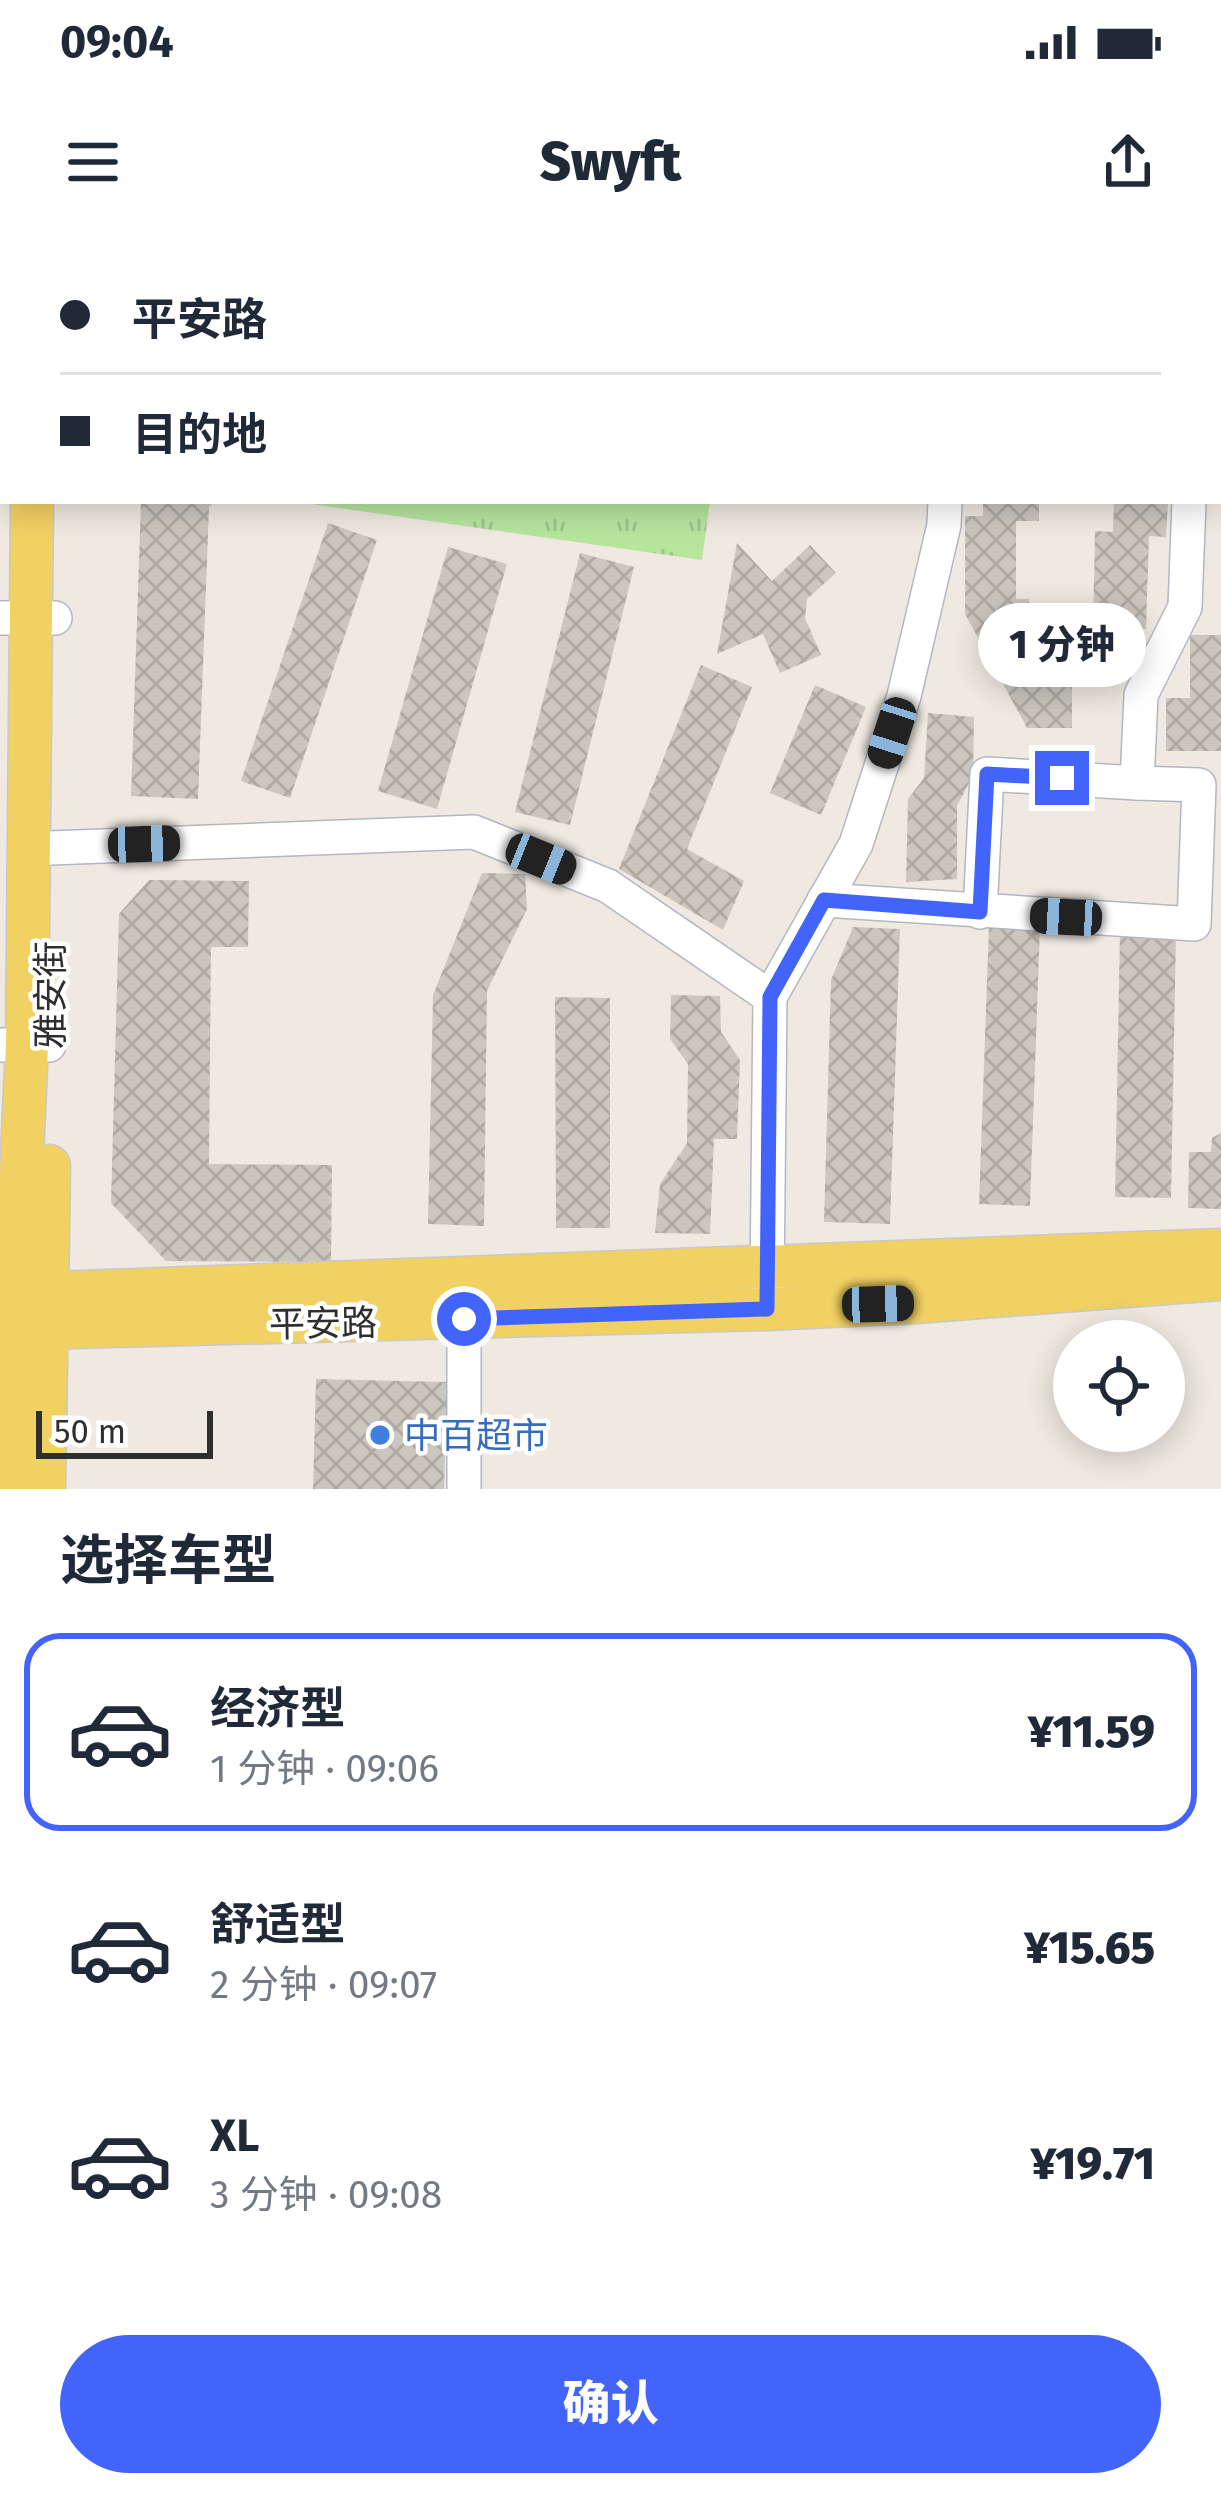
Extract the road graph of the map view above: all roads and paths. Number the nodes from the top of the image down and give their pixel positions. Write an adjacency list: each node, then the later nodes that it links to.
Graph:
1 (32, 504): 5 (main road, 雅安街)
2 (55, 504): 5 (main road, 雅安街)
3 (945, 504): 8 (street)
4 (1189, 504): 6 (street)
5 (28, 618): 7 (main road, 雅安街); 11 (main road, 雅安街)
6 (1137, 783): 9 (street); 9 (street)
7 (50, 848): 10 (street); 11 (main road, 雅安街)
8 (824, 900): 9 (street); 10 (street)
9 (980, 912)
10 (770, 997): 14 (street)
11 (25, 1046): 15 (main road, 雅安街)
12 (1221, 1250): 14 (main road, 平安路)
13 (1221, 1280): 14 (main road, 平安路)
14 (767, 1288): 15 (main road, 平安路); 16 (main road, 平安路)
15 (21, 1312): 16 (main road, 平安路); 17 (main road, 雅安街); 18 (main road, 雅安街)
16 (464, 1319): 19 (street)
17 (13, 1489)
18 (44, 1489)
19 (464, 1489)

